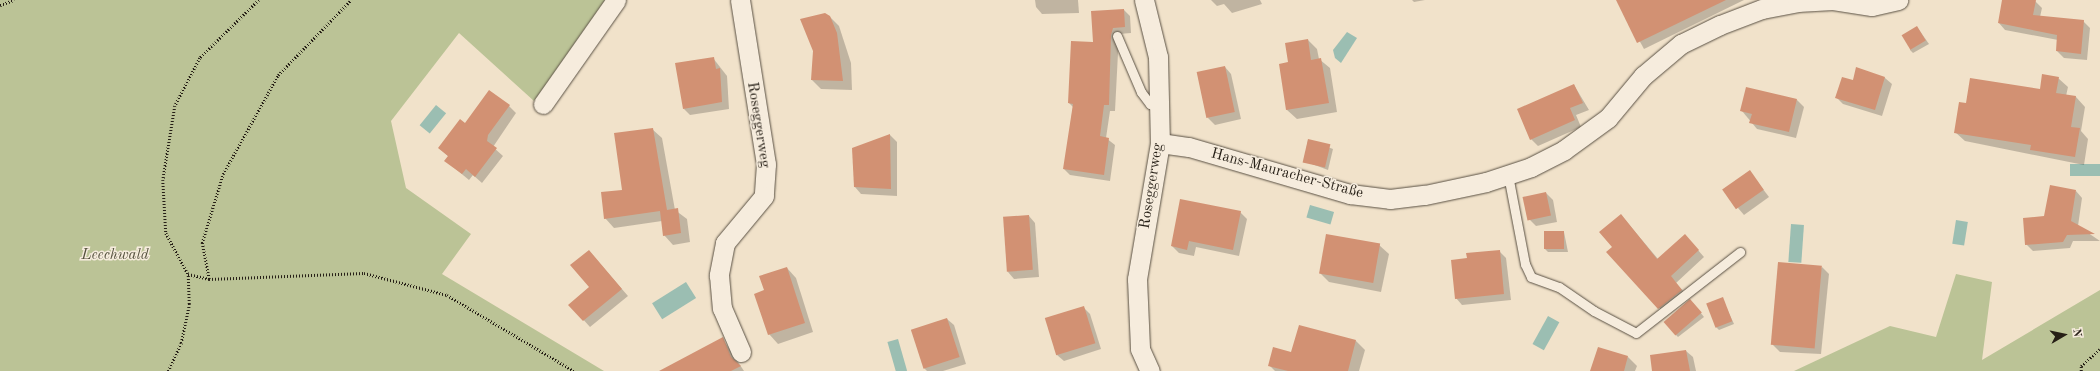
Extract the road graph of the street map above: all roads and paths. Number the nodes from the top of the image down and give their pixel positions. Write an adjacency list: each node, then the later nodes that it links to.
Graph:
1 (14, 0): 8 (path)
2 (259, 0): 15 (path)
3 (351, 0): 16 (path)
4 (616, 0): 10 (street)
5 (740, 0): 18 (street, Roseggerweg)
6 (1144, 0): 11 (street, Roseggerweg)
7 (1898, 0): 13 (street, Hans-Mauracher-Straße)
8 (0, 5)
9 (1117, 36): 11 (lane)
10 (543, 104)
11 (1159, 108): 12 (street, Roseggerweg)
12 (1160, 143): 13 (street, Hans-Mauracher-Straße); 21 (street, Roseggerweg)
13 (1508, 175): 14 (lane)
14 (1740, 252)
15 (188, 274): 16 (path); 19 (path)
16 (209, 279): 20 (path)
17 (2100, 349): 22 (path)
18 (741, 352)
19 (168, 371)
20 (574, 371)
21 (1150, 371)
22 (2081, 371)

